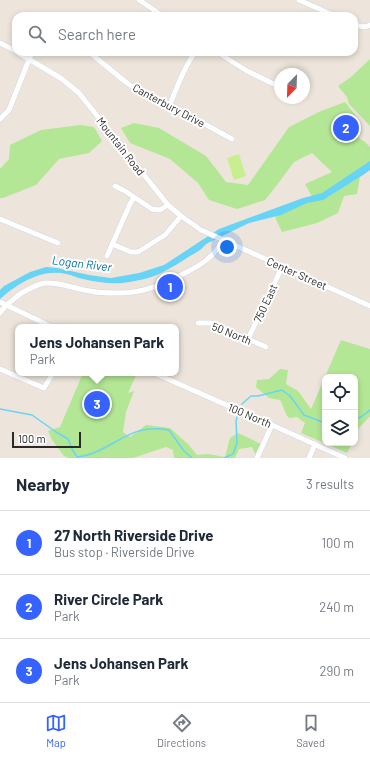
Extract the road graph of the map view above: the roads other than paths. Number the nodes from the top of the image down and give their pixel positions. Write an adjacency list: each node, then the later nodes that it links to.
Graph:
1 (139, 0): 3 (street)
2 (298, 0): 4 (street)
3 (158, 12)
4 (326, 12)
5 (370, 25): 6 (street)
6 (358, 26)
7 (0, 43): 8 (street, Mountain Road)
8 (12, 49)
9 (24, 56): 14 (street, Mountain Road)
10 (30, 56): 14 (street)
11 (94, 56): 16 (street, Canterbury Drive)
12 (192, 56): 16 (street)
13 (224, 56): 15 (street)
14 (29, 59): 17 (street); 21 (street, Mountain Road)
15 (274, 84)
16 (170, 105): 18 (street, Canterbury Drive)
17 (0, 119)
18 (232, 139)
19 (115, 186): 20 (street)
20 (134, 197): 21 (street); 26 (street)
21 (168, 205): 22 (street, Mountain Road)
22 (181, 216): 24 (street, Mountain Road); 26 (street)
23 (0, 219): 25 (street)
24 (224, 240): 28 (street, Center Street); 30 (street)
25 (58, 243)
26 (112, 244): 27 (street)
27 (106, 256)
28 (282, 267): 31 (street, Center Street); 35 (street, 750 East)
29 (0, 302): 30 (street)
30 (6, 305): 32 (street); 34 (street)
31 (370, 306)
32 (0, 313)
33 (198, 323): 35 (street, 50 North)
34 (46, 324)
35 (248, 339): 36 (street, 50 North)
36 (266, 347)
37 (0, 369): 38 (street)
38 (15, 375)
39 (16, 376): 40 (street)
40 (51, 376)
41 (161, 376): 42 (street, 100 North)
42 (272, 425): 43 (street, 100 North); 44 (street)
43 (315, 444): 45 (street); 46 (street, 100 North)
44 (257, 458)
45 (309, 458)
46 (345, 458)

